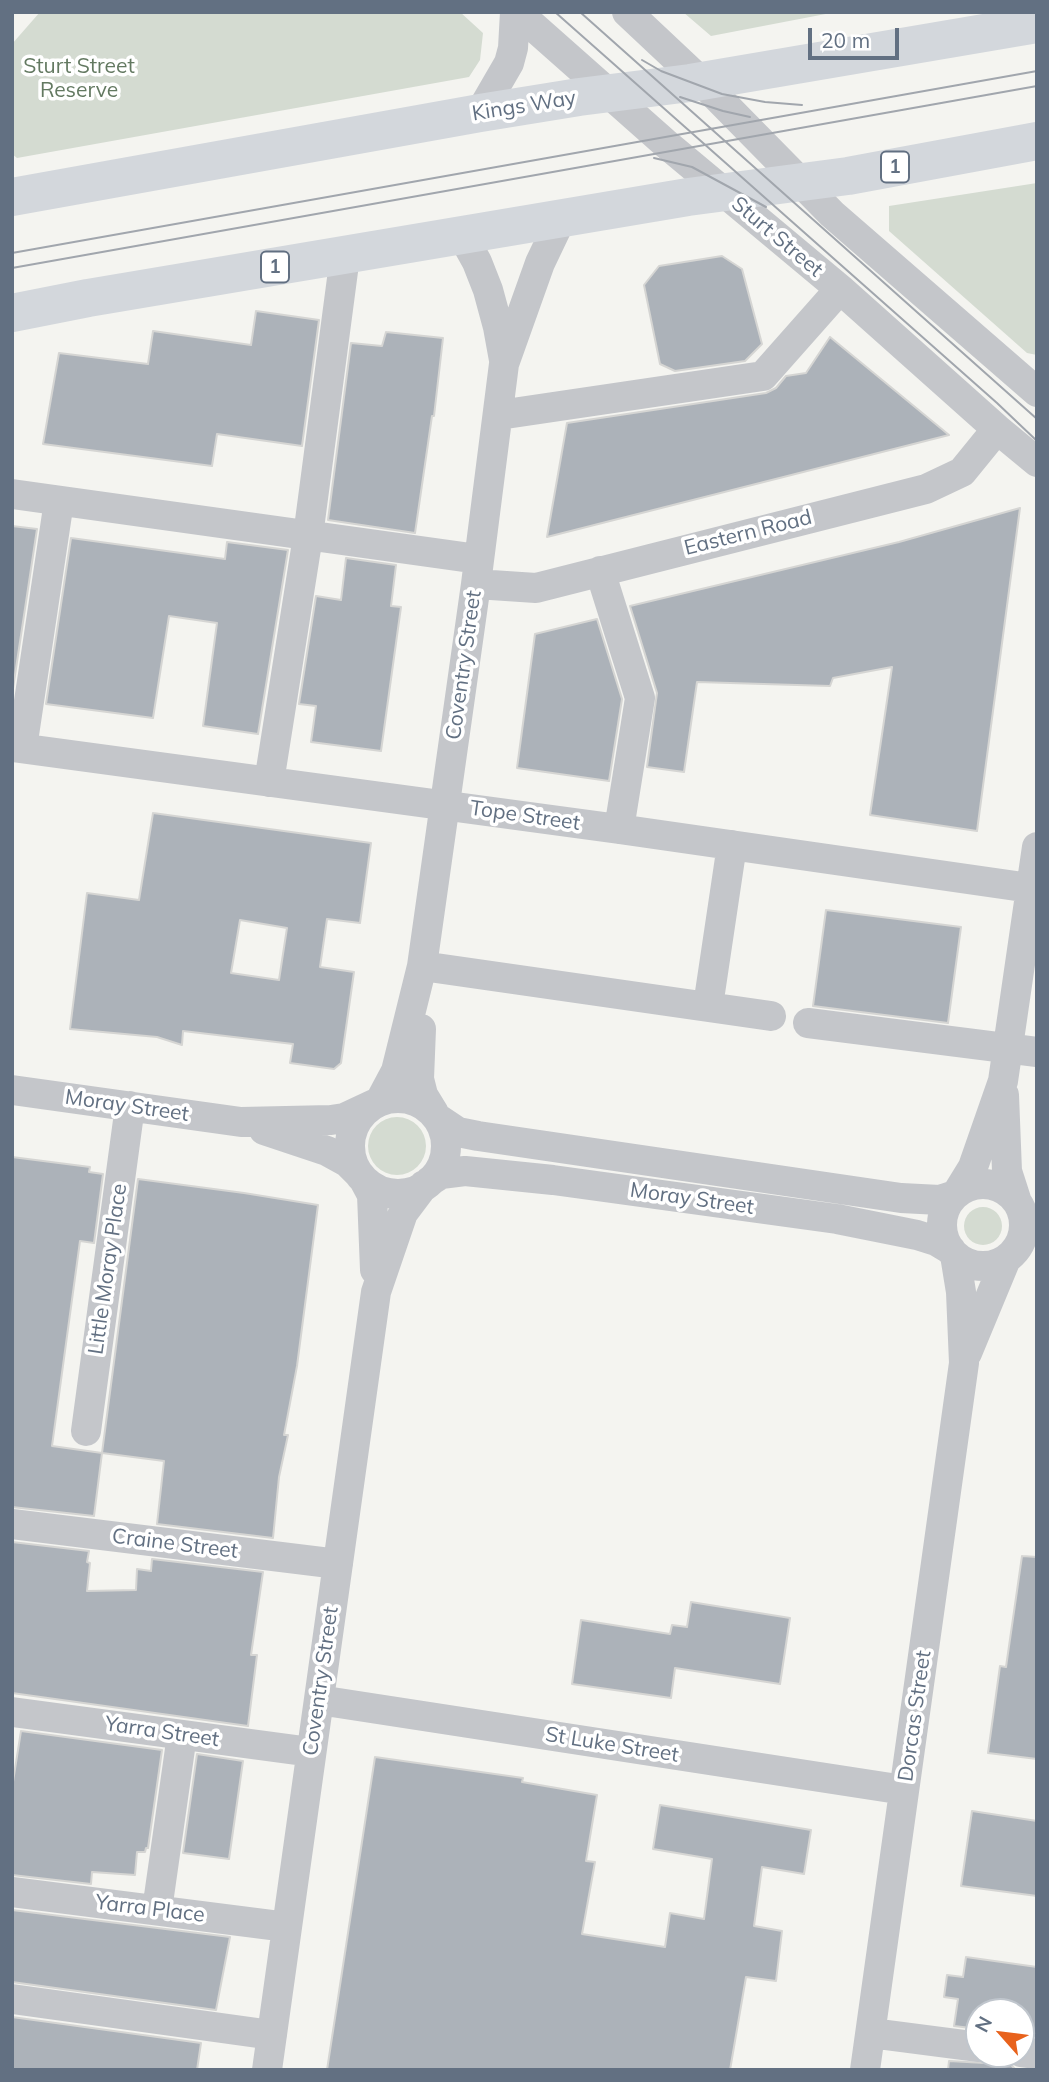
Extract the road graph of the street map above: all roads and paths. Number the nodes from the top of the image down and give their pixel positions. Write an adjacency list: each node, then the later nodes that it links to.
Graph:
1 (516, 12): 5 (street, Sturt Street); 6 (street)
2 (627, 12): 4 (street)
3 (1037, 24): 4 (highway, Kings Way)
4 (701, 81): 5 (highway, Kings Way); 8 (street)
5 (609, 93): 6 (highway, Kings Way); 9 (street, Sturt Street)
6 (480, 113): 10 (highway, Kings Way)
7 (1037, 141): 8 (highway, 1)
8 (799, 183): 9 (highway, 1); 17 (street)
9 (723, 192): 11 (highway, 1); 14 (street, Sturt Street)
10 (12, 197)
11 (561, 219): 12 (highway, 1); 16 (street, Coventry Street)
12 (462, 235): 13 (highway, 1); 16 (street, Coventry Street)
13 (345, 256): 15 (highway, 1); 23 (street)
14 (841, 289): 18 (street); 19 (street, Sturt Street)
15 (12, 313)
16 (504, 364): 18 (street, Coventry Street)
17 (1037, 392)
18 (499, 415): 24 (street, Coventry Street)
19 (996, 429): 20 (street, Sturt Street); 25 (street, Eastern Road)
20 (1037, 462)
21 (12, 494): 22 (street, Eastern Road)
22 (59, 501): 23 (street, Eastern Road); 26 (street)
23 (308, 536): 24 (street, Eastern Road); 27 (street)
24 (477, 571): 25 (street, Eastern Road); 28 (street, Coventry Street)
25 (600, 571): 29 (street)
26 (17, 747): 27 (street, Tope Street)
27 (270, 782): 28 (street, Tope Street)
28 (444, 806): 29 (street, Tope Street); 33 (street, Coventry Street)
29 (619, 829): 30 (street, Tope Street)
30 (732, 845): 32 (street, Tope Street); 34 (street)
31 (1037, 847): 32 (street)
32 (1034, 889): 37 (street)
33 (422, 966): 34 (street); 40 (street, Coventry Street); 42 (street, Coventry Street)
34 (708, 1006): 35 (street)
35 (771, 1016)
36 (808, 1023): 37 (street)
37 (1023, 1050): 38 (street)
38 (1003, 1081): 46 (street); 47 (street)
39 (12, 1090): 41 (street, Moray Street)
40 (377, 1103): 42 (street); 43 (street, Moray Street); 44 (street)
41 (130, 1106): 43 (street, Moray Street); 52 (street, Little Moray Place)
42 (435, 1116): 45 (street); 46 (street, Moray Street)
43 (241, 1122): 44 (street, Moray Street)
44 (361, 1176): 45 (street); 50 (street, Coventry Street)
45 (427, 1183): 48 (street, Moray Street); 50 (street, Coventry Street)
46 (956, 1194): 47 (street); 48 (street)
47 (1024, 1204): 49 (street)
48 (953, 1253): 49 (street); 51 (street, Dorcas Street)
49 (1017, 1256): 51 (street, Dorcas Street)
50 (376, 1292): 54 (street, Coventry Street)
51 (964, 1363): 59 (street, Dorcas Street)
52 (86, 1432)
53 (12, 1524): 54 (street, Craine Street)
54 (338, 1564): 55 (street, Coventry Street)
55 (319, 1700): 58 (street, Coventry Street); 59 (street, St Luke Street)
56 (12, 1712): 57 (street, Yarra Street)
57 (182, 1735): 58 (street, Yarra Street); 61 (street)
58 (311, 1752): 62 (street, Coventry Street)
59 (904, 1790): 64 (street, Dorcas Street)
60 (12, 1892): 61 (street, Yarra Place)
61 (157, 1910): 62 (street, Yarra Place)
62 (287, 1927): 65 (street, Coventry Street)
63 (12, 1999): 65 (street)
64 (871, 2033): 66 (street); 68 (street, Dorcas Street)
65 (272, 2035): 67 (street, Coventry Street)
66 (965, 2045)
67 (267, 2070)
68 (865, 2070)

